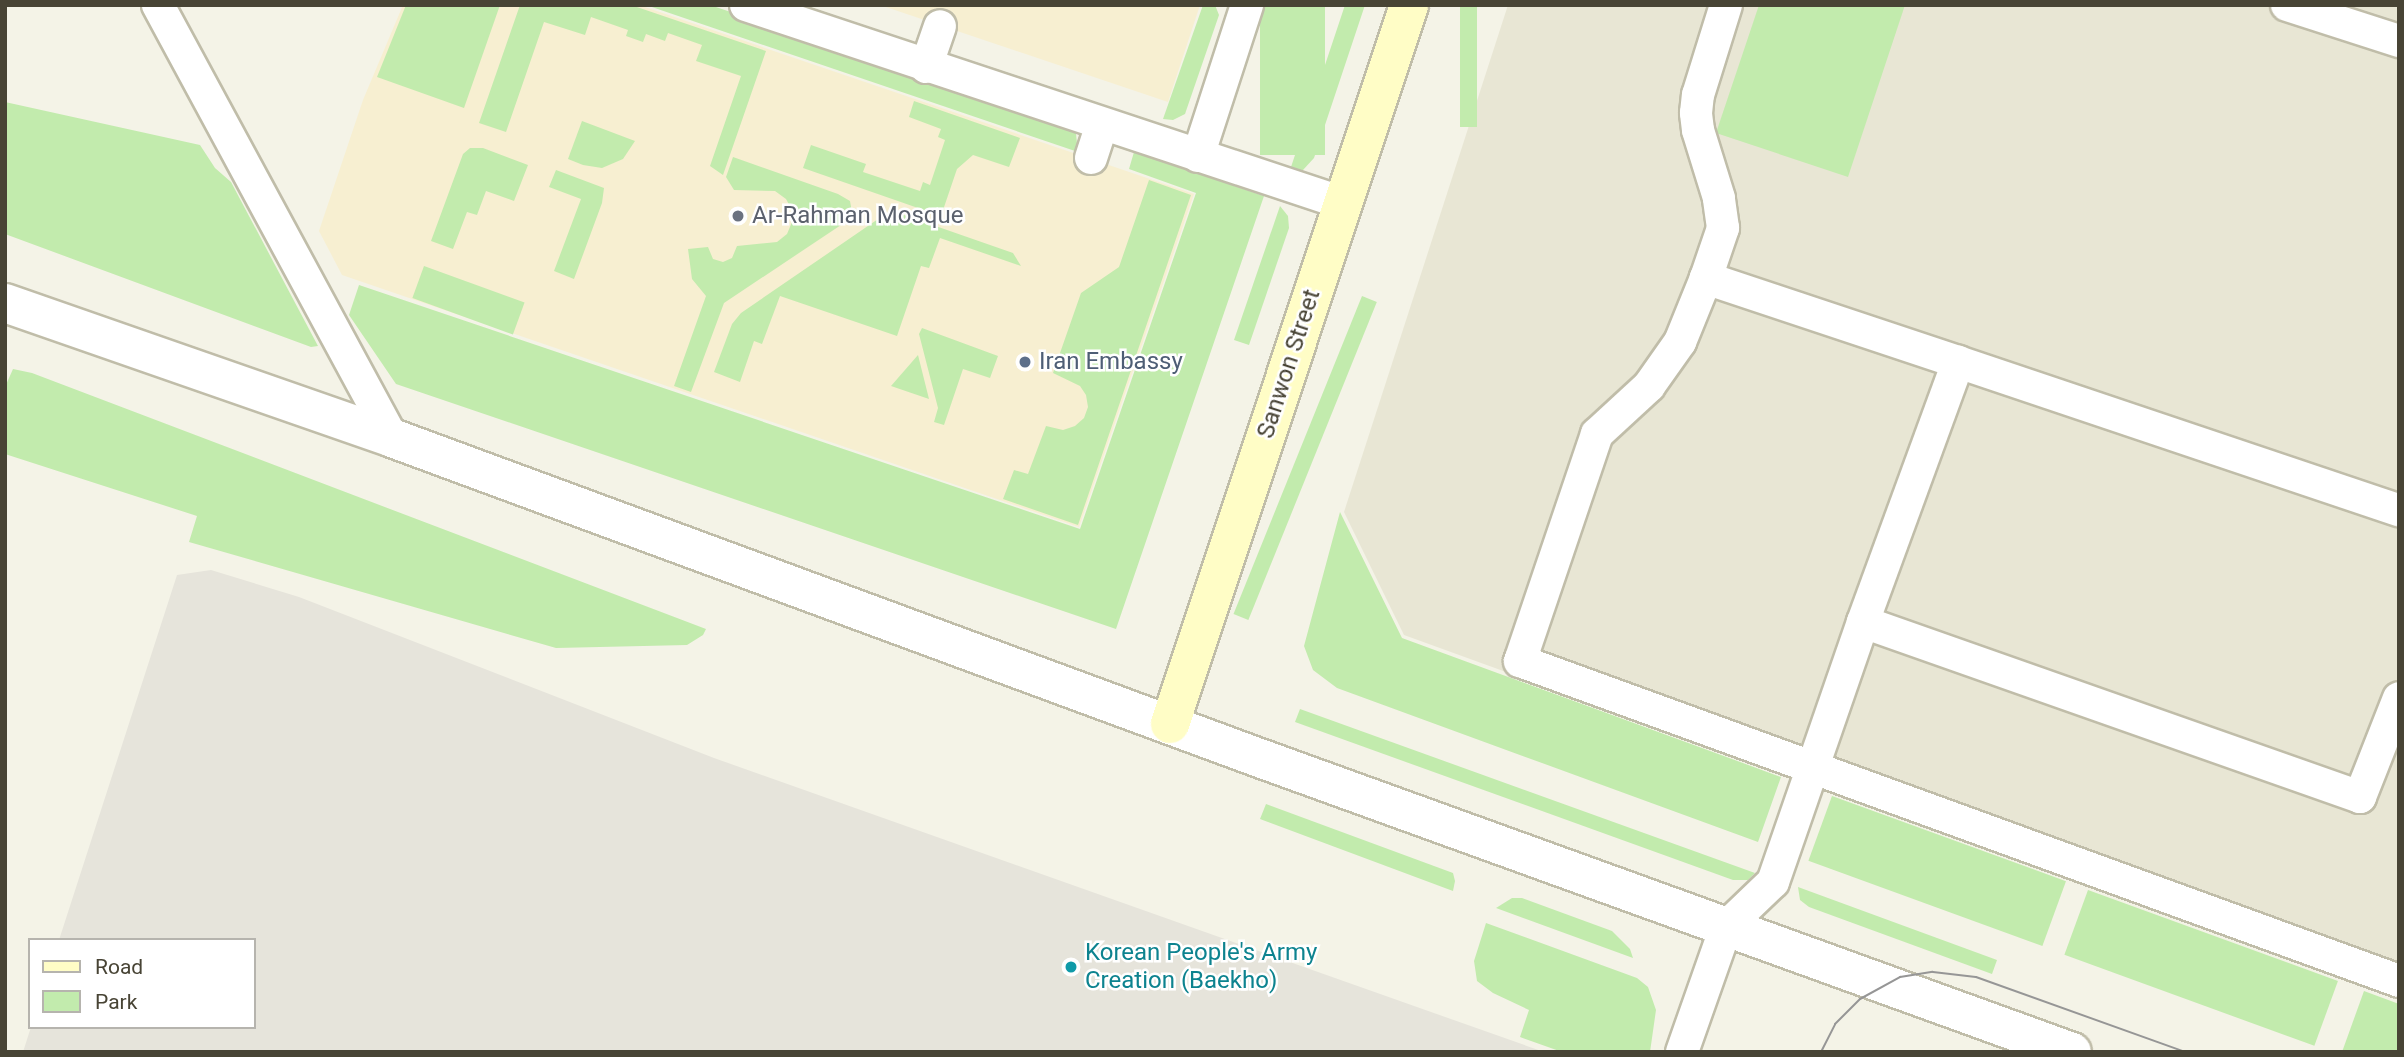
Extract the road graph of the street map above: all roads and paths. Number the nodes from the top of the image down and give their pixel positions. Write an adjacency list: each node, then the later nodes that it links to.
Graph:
1 (158, 5): 17 (street)
2 (746, 5): 9 (street)
3 (1247, 5): 11 (street)
4 (1409, 5): 13 (main road, Sanwon Street)
5 (1726, 5): 14 (street)
6 (2287, 5): 8 (street)
7 (940, 26): 9 (street)
8 (2399, 41)
9 (926, 67): 10 (street)
10 (1102, 125): 11 (street); 12 (street)
11 (1198, 156): 13 (street)
12 (1091, 158)
13 (1343, 204): 21 (main road, Sanwon Street)
14 (1706, 278): 16 (street); 22 (street)
15 (5, 303): 17 (street)
16 (1958, 362): 18 (street); 19 (street)
17 (393, 438): 21 (street)
18 (2399, 510)
19 (1863, 622): 20 (street); 22 (street)
20 (2399, 698)
21 (1170, 724): 23 (street)
22 (1813, 768): 23 (street); 24 (street)
23 (1726, 927): 25 (street); 26 (street)
24 (2399, 981)
25 (1682, 1052)
26 (2073, 1052)

